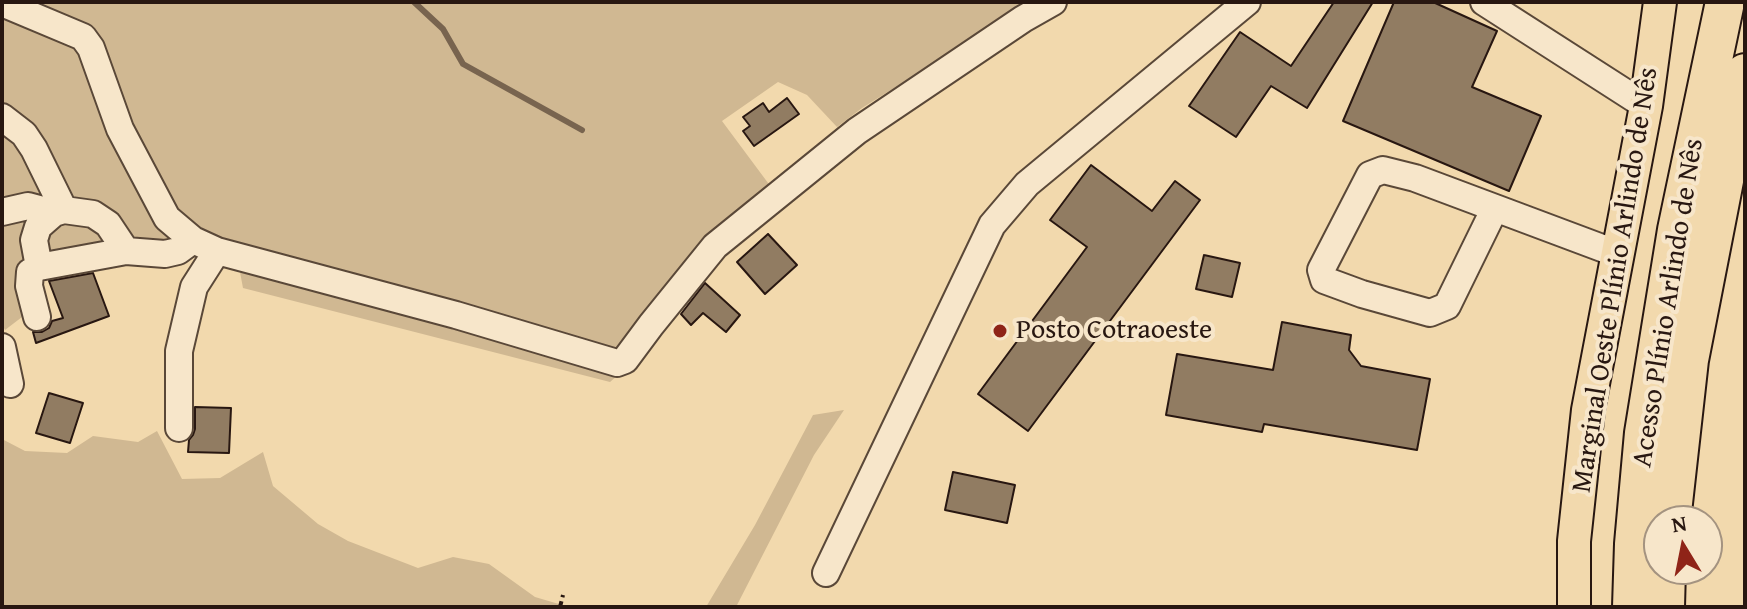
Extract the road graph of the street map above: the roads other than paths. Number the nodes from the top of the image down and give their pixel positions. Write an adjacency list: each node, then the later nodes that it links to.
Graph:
1 (1053, 2): 13 (street)
2 (1247, 2): 22 (street)
3 (1484, 2): 8 (street)
4 (1660, 2): 8 (main road, Marginal Oeste Plínio Arlindo de Nês)
5 (1725, 2): 25 (highway, Acesso Plínio Arlindo de Nês)
6 (2, 3): 13 (street)
7 (1745, 73): 21 (highway, Acesso Plínio Arlindo de Nês)
8 (1646, 106): 15 (main road, Marginal Oeste Plínio Arlindo de Nês)
9 (2, 117): 12 (street)
10 (1495, 208): 10 (street); 15 (street)
11 (2, 212): 12 (street)
12 (59, 212): 14 (street); 16 (street)
13 (205, 246): 14 (street); 20 (street)
14 (126, 251): 16 (street)
15 (1618, 254): 24 (main road, Marginal Oeste Plínio Arlindo de Nês)
16 (39, 267): 17 (street)
17 (37, 317)
18 (2, 347): 19 (street)
19 (10, 384)
20 (179, 428)
21 (1673, 505)
22 (826, 573)
23 (1666, 585): 26 (highway)
24 (1574, 607)
25 (1632, 607)
26 (1665, 607)

